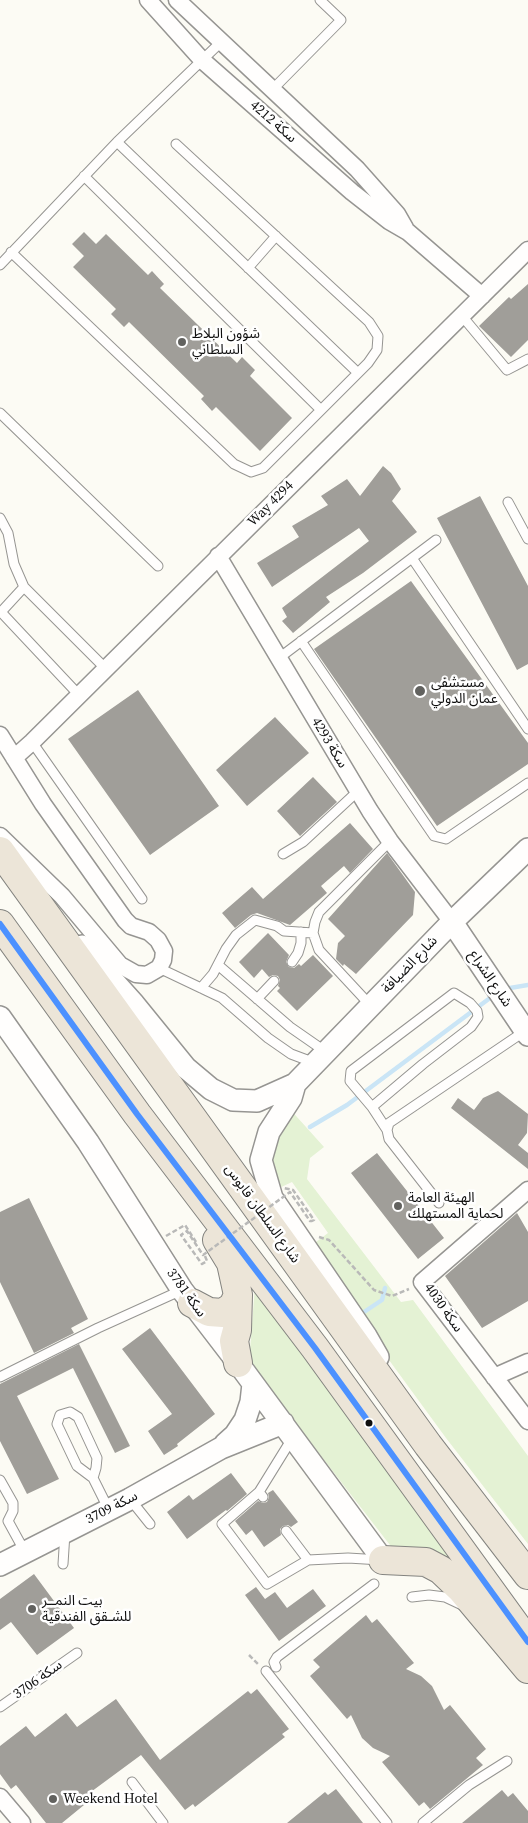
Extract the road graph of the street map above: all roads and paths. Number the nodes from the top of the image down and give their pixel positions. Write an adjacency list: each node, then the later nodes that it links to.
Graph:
1 (148, 0): 5 (street, سكة 4212)
2 (177, 0): 4 (street, سكة 4212)
3 (320, 0): 6 (lane)
4 (221, 42): 5 (lane); 6 (street, سكة 4212)
5 (202, 60): 7 (lane); 11 (street, سكة 4212)
6 (272, 90): 10 (street, سكة 4212)
7 (117, 142): 9 (lane); 17 (lane)
8 (176, 144): 13 (lane)
9 (84, 176): 15 (lane); 22 (lane)
10 (371, 186): 11 (street); 12 (street, سكة 4212)
11 (352, 192): 12 (street, سكة 4212)
12 (408, 232): 18 (street, سكة 4212)
13 (276, 236): 17 (lane); 21 (lane)
14 (528, 250): 18 (street, Way 4294)
15 (11, 252): 16 (lane); 22 (lane)
16 (0, 265)
17 (248, 268): 21 (lane)
18 (482, 296): 19 (street, Way 4294)
19 (462, 316): 20 (lane); 28 (street, Way 4294)
20 (528, 359)
21 (358, 374): 22 (lane)
22 (321, 410)
23 (0, 413): 30 (lane)
24 (508, 502): 26 (lane)
25 (0, 518): 31 (lane)
26 (528, 539)
27 (436, 540): 29 (lane)
28 (218, 556): 34 (street, سكة 4293); 35 (street, Way 4294)
29 (412, 558): 33 (lane); 37 (lane)
30 (158, 566)
31 (24, 587): 32 (lane); 35 (lane)
32 (1, 611): 36 (lane)
33 (301, 641): 34 (lane); 41 (lane)
34 (278, 658): 42 (street, سكة 4293)
35 (106, 669): 36 (street, Way 4294)
36 (78, 694): 39 (street, Way 4294)
37 (528, 729)
38 (0, 735): 40 (street)
39 (32, 742): 40 (street, Way 4294); 48 (lane)
40 (14, 758): 55 (street)
41 (528, 783)
42 (358, 791): 44 (street, سكة 4293); 46 (lane)
43 (0, 836): 55 (street)
44 (390, 841): 49 (street, سكة 4293); 52 (lane)
45 (528, 849): 49 (street, شارع الضيافة)
46 (284, 854)
47 (6, 860): 63 (street); 81 (highway, شارع السلطان قابوس)
48 (142, 898)
49 (452, 922): 59 (street, شارع الضيافة); 61 (street, شارع الشراع)
50 (0, 924): 65 (highway)
51 (301, 932): 52 (lane); 53 (lane); 54 (lane)
52 (314, 933): 59 (lane)
53 (292, 962)
54 (218, 965): 57 (lane); 58 (lane)
55 (159, 968): 57 (lane)
56 (274, 981): 58 (lane)
57 (201, 988): 62 (lane)
58 (257, 998): 62 (lane)
59 (371, 1006): 62 (street, شارع الضيافة)
60 (2, 1026): 71 (street, سكة 3781)
61 (526, 1033): 66 (lane)
62 (321, 1058): 63 (street, شارع الضيافة)
63 (295, 1084): 81 (street)
64 (372, 1107): 64 (lane); 66 (lane)
65 (138, 1114): 73 (highway); 98 (highway)
66 (387, 1130): 69 (lane)
67 (284, 1188): 71 (path, bridge)
68 (528, 1190): 72 (street, سكة 4030)
69 (439, 1203)
70 (319, 1237): 72 (path)
71 (151, 1244): 74 (street, سكة 3781)
72 (422, 1282): 78 (street, سكة 4030)
73 (238, 1295): 74 (highway); 76 (highway)
74 (187, 1296): 76 (street, سكة 3781); 77 (lane)
75 (528, 1362): 78 (street)
76 (245, 1373): 80 (street, سكة 3781); 82 (street, سكة 3709)
77 (0, 1377)
78 (494, 1377): 79 (street, سكة 4030)
79 (528, 1422)
80 (288, 1430): 82 (street, سكة 3709); 92 (lane); 95 (street, سكة 3781)
81 (428, 1445): 96 (highway, شارع السلطان قابوس)
82 (221, 1448): 85 (street, سكة 3709)
83 (93, 1478): 83 (lane); 86 (lane)
84 (0, 1480): 87 (lane)
85 (130, 1499): 86 (street, سكة 3709); 88 (lane)
86 (109, 1510): 90 (street, سكة 3709)
87 (4, 1521): 91 (lane)
88 (150, 1524)
89 (286, 1531): 92 (lane)
90 (65, 1532): 91 (street, سكة 3709); 93 (lane)
91 (25, 1552): 94 (street, سكة 3709)
92 (308, 1560): 95 (lane)
93 (63, 1564)
94 (0, 1565)
95 (378, 1572): 100 (lane); 102 (highway)
96 (528, 1574)
97 (412, 1598): 102 (lane)
98 (528, 1642)
99 (77, 1653): 103 (lane, سكة 3706)
100 (276, 1667)
101 (266, 1671): 109 (lane)
102 (527, 1674)
103 (0, 1707)
104 (507, 1762): 110 (lane)
105 (132, 1782): 108 (lane)
106 (0, 1797): 107 (street)
107 (22, 1823)
108 (163, 1823)
109 (387, 1823)
110 (423, 1823)

